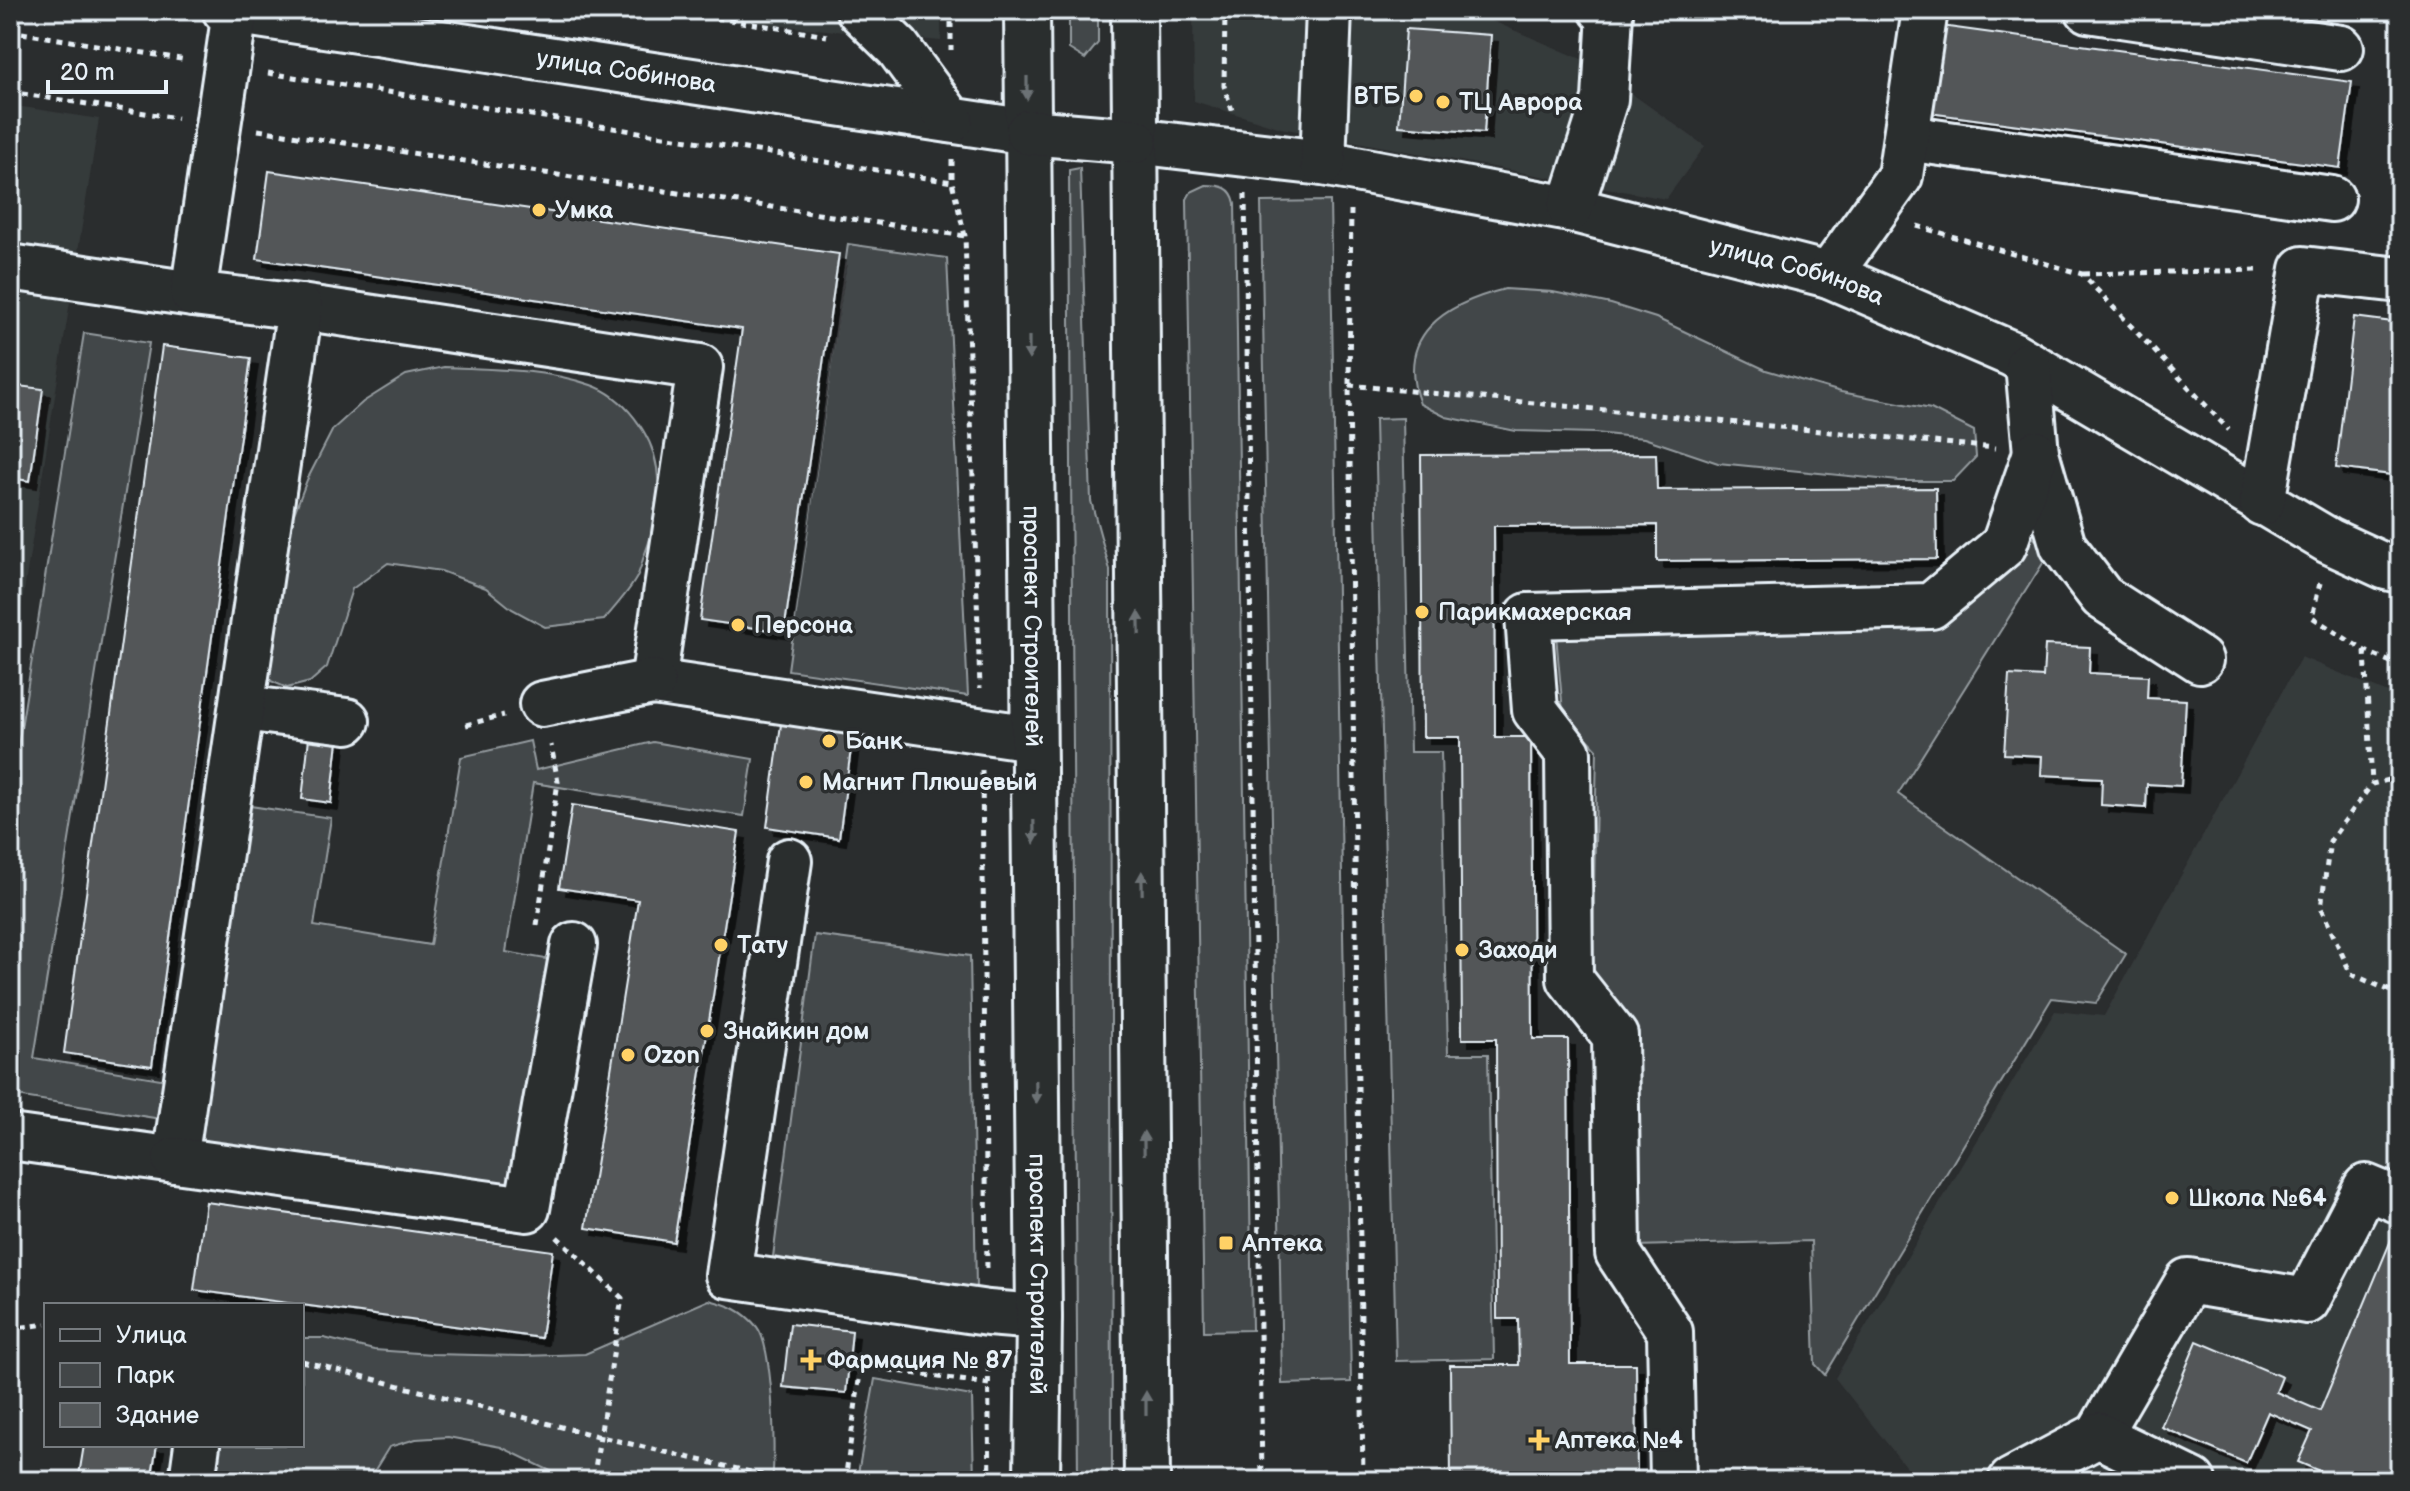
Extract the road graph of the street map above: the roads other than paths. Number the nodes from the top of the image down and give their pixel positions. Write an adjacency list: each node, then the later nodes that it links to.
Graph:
1 (1027, 10): 12 (main road, проспект Строителей, one-way to 12)
2 (1134, 10): 14 (main road)
3 (1329, 10): 15 (main road)
4 (1602, 10): 17 (main road)
5 (1925, 10): 13 (main road)
6 (2088, 10): 10 (main road)
7 (230, 11): 8 (main road, улица Собинова); 21 (main road)
8 (347, 18): 11 (main road, улица Собинова)
9 (848, 24): 11 (main road)
10 (2341, 48)
11 (951, 120): 12 (main road, улица Собинова)
12 (1028, 132): 14 (main road, улица Собинова); 32 (main road, проспект Строителей, one-way to 32)
13 (1906, 138): 16 (main road); 19 (main road)
14 (1135, 141): 15 (main road, улица Собинова); 43 (main road, one-way to 14)
15 (1337, 166): 17 (main road, улица Собинова)
16 (2332, 199)
17 (1570, 209): 19 (main road, улица Собинова)
18 (10, 267): 21 (main road)
19 (1829, 275): 23 (main road, улица Собинова)
20 (2400, 280): 25 (main road)
21 (193, 294): 22 (main road)
22 (300, 307): 28 (main road); 30 (main road)
23 (2028, 364): 24 (main road); 25 (main road, улица Собинова)
24 (2020, 451): 27 (main road); 44 (main road)
25 (2262, 503): 26 (main road, улица Собинова)
26 (2400, 570)
27 (2200, 660)
28 (653, 682): 29 (main road); 32 (main road)
29 (542, 704)
30 (242, 708): 31 (main road); 36 (main road)
31 (347, 721)
32 (1032, 738): 38 (main road, проспект Строителей, one-way to 38)
33 (789, 861): 38 (main road)
34 (574, 945): 36 (main road)
35 (10, 1137): 36 (main road)
36 (175, 1160)
37 (2400, 1201): 39 (main road)
38 (1039, 1317): 42 (main road, проспект Строителей)
39 (2098, 1435): 45 (main road); 46 (main road)
40 (197, 1447): 41 (main road)
41 (192, 1481)
42 (1037, 1481)
43 (1147, 1481)
44 (1673, 1481)
45 (2011, 1481)
46 (2193, 1481)

